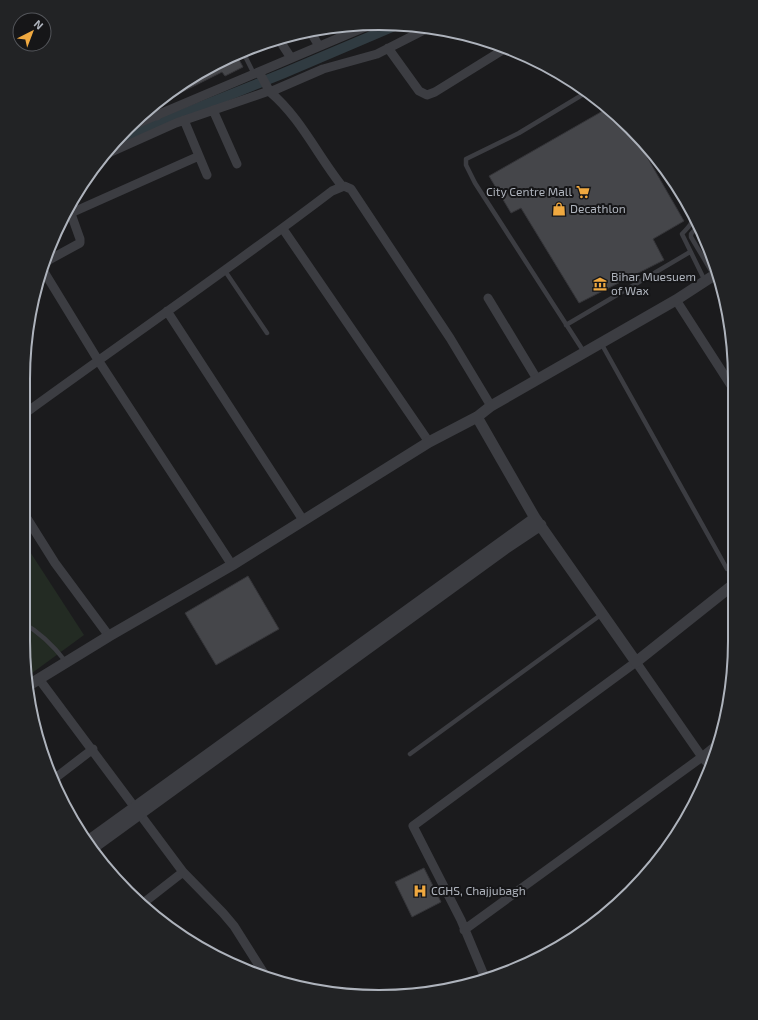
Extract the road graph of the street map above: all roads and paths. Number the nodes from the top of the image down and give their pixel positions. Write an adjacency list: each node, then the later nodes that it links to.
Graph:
1 (355, 31): 5 (street)
2 (419, 32): 6 (street)
3 (313, 37): 5 (street)
4 (282, 44): 9 (street)
5 (319, 46): 9 (street)
6 (388, 48): 7 (street); 11 (street)
7 (499, 52)
8 (246, 57): 10 (lane)
9 (291, 58): 10 (street)
10 (258, 74): 11 (street); 15 (street)
11 (268, 90): 13 (street); 22 (street)
12 (582, 95): 36 (lane)
13 (213, 110): 16 (street); 20 (street)
14 (156, 111): 15 (street)
15 (157, 116): 17 (street)
16 (184, 120): 18 (street); 19 (street)
17 (145, 121)
18 (116, 150)
19 (199, 156): 21 (street); 23 (street)
20 (237, 164)
21 (207, 175)
22 (342, 186): 26 (street); 43 (street)
23 (74, 210)
24 (71, 215): 29 (street)
25 (691, 224): 28 (lane)
26 (282, 229): 30 (street); 46 (street)
27 (694, 230): 32 (lane)
28 (690, 252): 32 (lane); 36 (lane)
29 (53, 257)
30 (226, 271): 35 (street); 37 (lane)
31 (46, 275): 40 (street)
32 (712, 277): 34 (street)
33 (488, 298): 41 (street)
34 (676, 300): 38 (street); 42 (street)
35 (167, 310): 40 (street); 47 (street)
36 (566, 325): 39 (lane)
37 (267, 333)
38 (601, 343): 39 (street); 51 (lane)
39 (584, 353): 41 (street)
40 (98, 360): 44 (street); 50 (street)
41 (537, 380): 43 (street)
42 (728, 381)
43 (491, 406): 45 (street)
44 (30, 410)
45 (477, 417): 46 (street); 48 (street)
46 (429, 442): 47 (street)
47 (303, 520): 50 (street)
48 (538, 522): 53 (street); 66 (street)
49 (30, 523): 55 (street)
50 (232, 565): 55 (street)
51 (728, 568)
52 (728, 589): 57 (street)
53 (602, 614): 57 (street); 62 (lane)
54 (30, 627): 56 (lane)
55 (109, 636): 56 (street)
56 (66, 662): 58 (street)
57 (636, 662): 63 (street); 71 (street)
58 (39, 679): 59 (street); 60 (street)
59 (33, 683)
60 (93, 749): 65 (street); 66 (street)
61 (710, 751): 63 (street)
62 (410, 754)
63 (702, 757): 64 (street); 71 (street)
64 (706, 761)
65 (58, 776)
66 (136, 812): 67 (street); 68 (street); 69 (street)
67 (92, 839)
68 (96, 845)
69 (183, 872): 70 (street); 72 (street)
70 (146, 901)
71 (464, 930): 73 (street)
72 (261, 969)
73 (483, 974)

